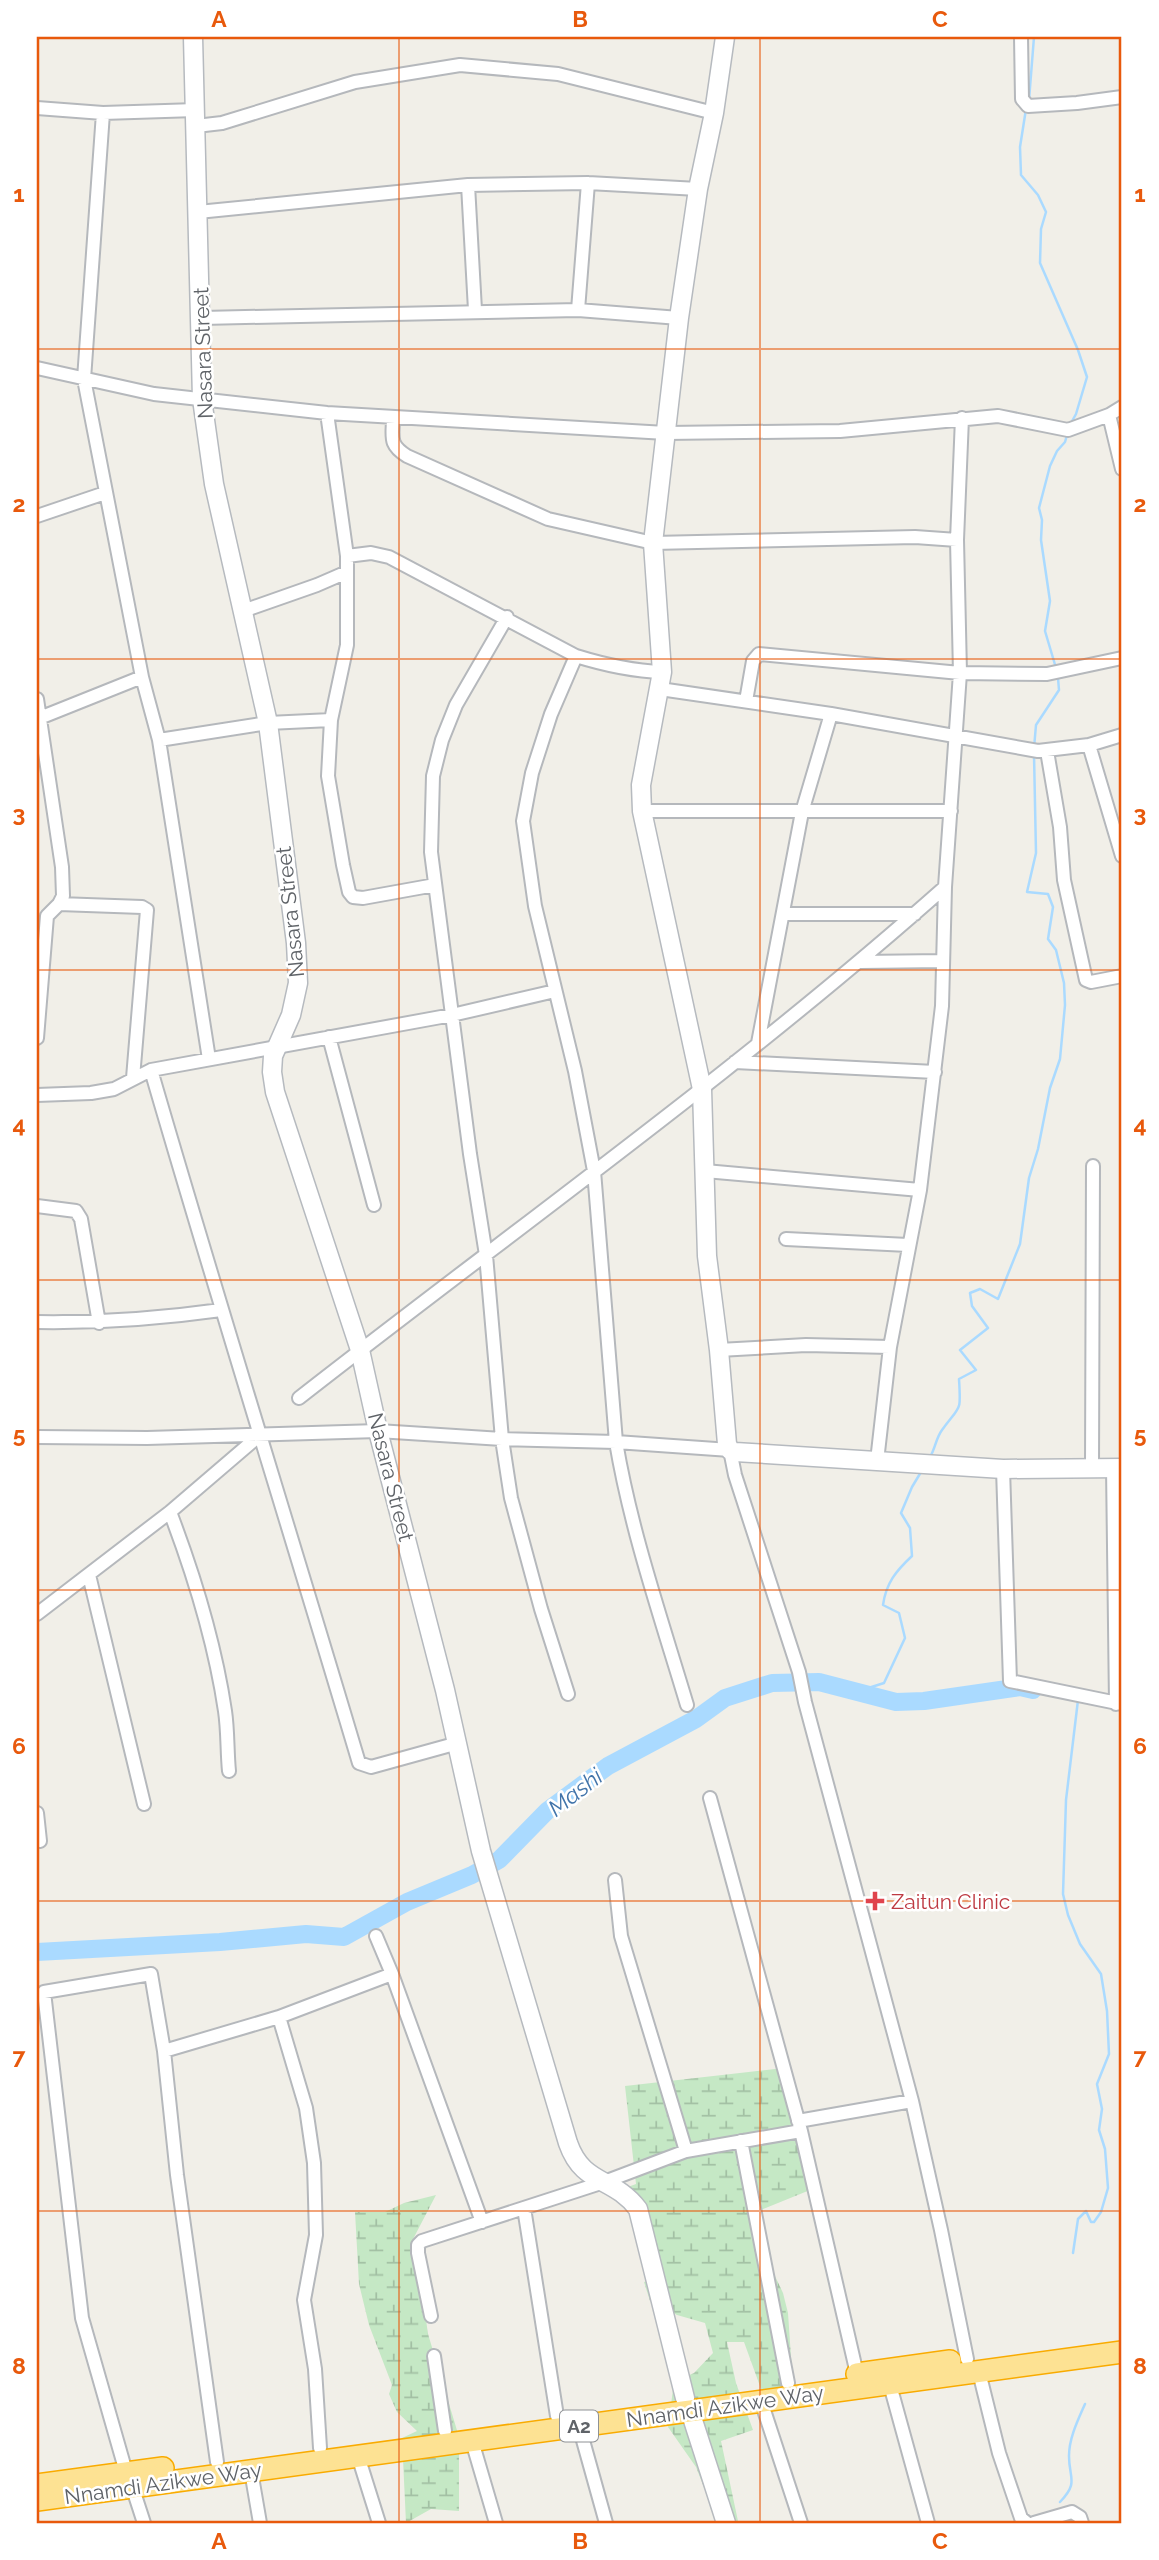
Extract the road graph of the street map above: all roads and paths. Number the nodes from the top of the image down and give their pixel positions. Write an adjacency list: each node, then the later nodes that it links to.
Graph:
1 (193, 37): 8 (street, Nasara Street)
2 (725, 37): 7 (street)
3 (1021, 37): 4 (street)
4 (1122, 97)
5 (37, 108): 6 (street)
6 (103, 113): 8 (street); 18 (street)
7 (714, 113): 8 (street); 11 (street)
8 (196, 118): 12 (street, Nasara Street)
9 (588, 183): 10 (street); 11 (street); 14 (street)
10 (468, 185): 12 (street); 13 (street)
11 (698, 189): 16 (street)
12 (198, 212): 15 (street, Nasara Street)
13 (475, 310): 14 (street); 15 (street)
14 (578, 310): 16 (street)
15 (202, 318): 19 (street, Nasara Street)
16 (679, 318): 25 (street)
17 (37, 368): 18 (street)
18 (84, 380): 19 (street); 27 (street)
19 (202, 399): 21 (street); 33 (street, Nasara Street)
20 (1122, 407): 22 (street)
21 (327, 413): 23 (street); 31 (street)
22 (1109, 415): 24 (street); 26 (street)
23 (393, 417): 25 (street); 30 (street)
24 (962, 418): 25 (street); 29 (street)
25 (666, 433): 30 (street)
26 (1122, 469)
27 (105, 493): 28 (street); 38 (street)
28 (37, 516)
29 (957, 540): 30 (street); 37 (street)
30 (653, 543): 39 (street)
31 (347, 556): 32 (street); 34 (street)
32 (347, 572): 33 (street); 44 (street)
33 (243, 611): 45 (street, Nasara Street)
34 (507, 617): 35 (street); 55 (street)
35 (576, 656): 39 (street); 63 (street)
36 (1122, 658): 37 (street)
37 (960, 673): 41 (street); 46 (street)
38 (142, 677): 43 (street); 48 (street)
39 (661, 680): 41 (street); 51 (street)
40 (37, 699): 43 (street)
41 (746, 701): 42 (street)
42 (831, 714): 46 (street); 53 (street)
43 (38, 718): 57 (street)
44 (331, 720): 45 (street); 55 (street)
45 (268, 723): 48 (street); 68 (street, Nasara Street)
46 (957, 735): 50 (street); 52 (street)
47 (1122, 735): 49 (street)
48 (159, 740): 69 (street)
49 (1089, 745): 50 (street); 54 (street)
50 (1047, 751): 62 (street)
51 (642, 811): 53 (street); 74 (street)
52 (951, 811): 53 (street); 56 (street)
53 (802, 813): 58 (street)
54 (1122, 856)
55 (435, 886): 64 (street)
56 (945, 887): 59 (street); 60 (street)
57 (58, 904): 66 (street); 73 (street)
58 (783, 914): 59 (street); 67 (street)
59 (915, 914): 61 (street)
60 (943, 961): 61 (street); 72 (street)
61 (860, 962): 67 (street)
62 (1122, 976)
63 (555, 991): 64 (street); 77 (street)
64 (452, 1015): 65 (street); 84 (street)
65 (330, 1037): 68 (street); 80 (street)
66 (37, 1038)
67 (758, 1043): 70 (street)
68 (276, 1046): 69 (street); 89 (street, Nasara Street)
69 (209, 1059): 71 (street)
70 (735, 1062): 72 (street); 74 (street)
71 (151, 1070): 73 (street); 85 (street)
72 (935, 1072): 79 (street)
73 (133, 1078): 75 (street)
74 (702, 1089): 77 (street); 78 (street)
75 (37, 1095)
76 (1093, 1166): 99 (street)
77 (594, 1171): 84 (street); 96 (street)
78 (705, 1171): 79 (street); 90 (street)
79 (920, 1190): 83 (street)
80 (374, 1205)
81 (37, 1206): 87 (street)
82 (786, 1239): 83 (street)
83 (908, 1245): 88 (street)
84 (486, 1255): 89 (street); 95 (street)
85 (221, 1310): 87 (street); 93 (street)
86 (37, 1322): 87 (street)
87 (99, 1323)
88 (890, 1348): 90 (street); 98 (street)
89 (360, 1350): 91 (street); 92 (street, Nasara Street)
90 (719, 1350): 97 (street)
91 (299, 1398)
92 (378, 1430): 93 (street); 95 (street); 108 (street, Nasara Street)
93 (261, 1434): 94 (street); 102 (street); 108 (street)
94 (37, 1437)
95 (502, 1439): 96 (street); 105 (street)
96 (616, 1442): 97 (street); 107 (street)
97 (730, 1450): 98 (street); 119 (street)
98 (877, 1461): 101 (street)
99 (1091, 1466): 100 (street); 101 (street)
100 (1118, 1468): 106 (street)
101 (1003, 1469): 106 (street)
102 (170, 1512): 103 (street); 109 (street)
103 (89, 1575): 104 (street); 111 (street)
104 (37, 1615)
105 (568, 1694)
106 (1119, 1704)
107 (687, 1705)
108 (457, 1743): 123 (street, Nasara Street)
109 (229, 1771)
110 (710, 1798): 120 (street)
111 (144, 1804)
112 (37, 1813): 113 (street)
113 (40, 1841)
114 (615, 1880): 122 (street)
115 (376, 1936): 116 (street)
116 (392, 1974): 117 (street); 125 (street)
117 (279, 2017): 118 (street); 140 (street)
118 (164, 2051): 142 (street); 144 (street)
119 (912, 2101): 120 (street); 130 (street)
120 (799, 2126): 121 (street); 131 (street)
121 (741, 2141): 122 (street); 132 (street)
122 (686, 2151): 123 (street)
123 (604, 2182): 124 (street); 135 (street, Nasara Street)
124 (524, 2208): 125 (street); 136 (street)
125 (482, 2222): 126 (street)
126 (430, 2316)
127 (1122, 2338): 130 (highway, Nnamdi Azikwe Way / A2)
128 (1122, 2352): 130 (highway, Nnamdi Azikwe Way / A2)
129 (434, 2356): 138 (street)
130 (973, 2365): 131 (highway, Nnamdi Azikwe Way / A2); 133 (highway, Nnamdi Azikwe Way / A2); 155 (street)
131 (858, 2374): 132 (highway, Nnamdi Azikwe Way / A2)
132 (788, 2383): 135 (highway, Nnamdi Azikwe Way / A2)
133 (890, 2385): 134 (highway, Nnamdi Azikwe Way / A2); 154 (street)
134 (761, 2401): 135 (highway, Nnamdi Azikwe Way / A2); 153 (street)
135 (688, 2404): 136 (highway, Nnamdi Azikwe Way / A2); 137 (highway, Nnamdi Azikwe Way / A2); 152 (street, Nasara Street)
136 (557, 2416): 138 (highway, Nnamdi Azikwe Way / A2)
137 (579, 2426): 139 (highway, Nnamdi Azikwe Way / A2); 151 (street)
138 (445, 2431): 140 (highway, Nnamdi Azikwe Way / A2)
139 (472, 2441): 141 (highway, Nnamdi Azikwe Way / A2); 150 (street)
140 (320, 2448): 142 (highway, Nnamdi Azikwe Way / A2)
141 (358, 2456): 143 (highway, Nnamdi Azikwe Way / A2); 149 (street)
142 (218, 2462): 144 (highway, Nnamdi Azikwe Way / A2)
143 (251, 2471): 144 (highway, Nnamdi Azikwe Way / A2); 148 (street)
144 (129, 2479): 145 (highway, Nnamdi Azikwe Way / A2); 146 (highway, Nnamdi Azikwe Way / A2); 147 (street)
145 (37, 2485)
146 (37, 2500)
147 (144, 2523)
148 (260, 2523)
149 (379, 2523)
150 (496, 2523)
151 (606, 2523)
152 (726, 2523)
153 (801, 2523)
154 (928, 2523)
155 (1027, 2523)
156 (1034, 2523): 157 (street)
157 (1082, 2523)

